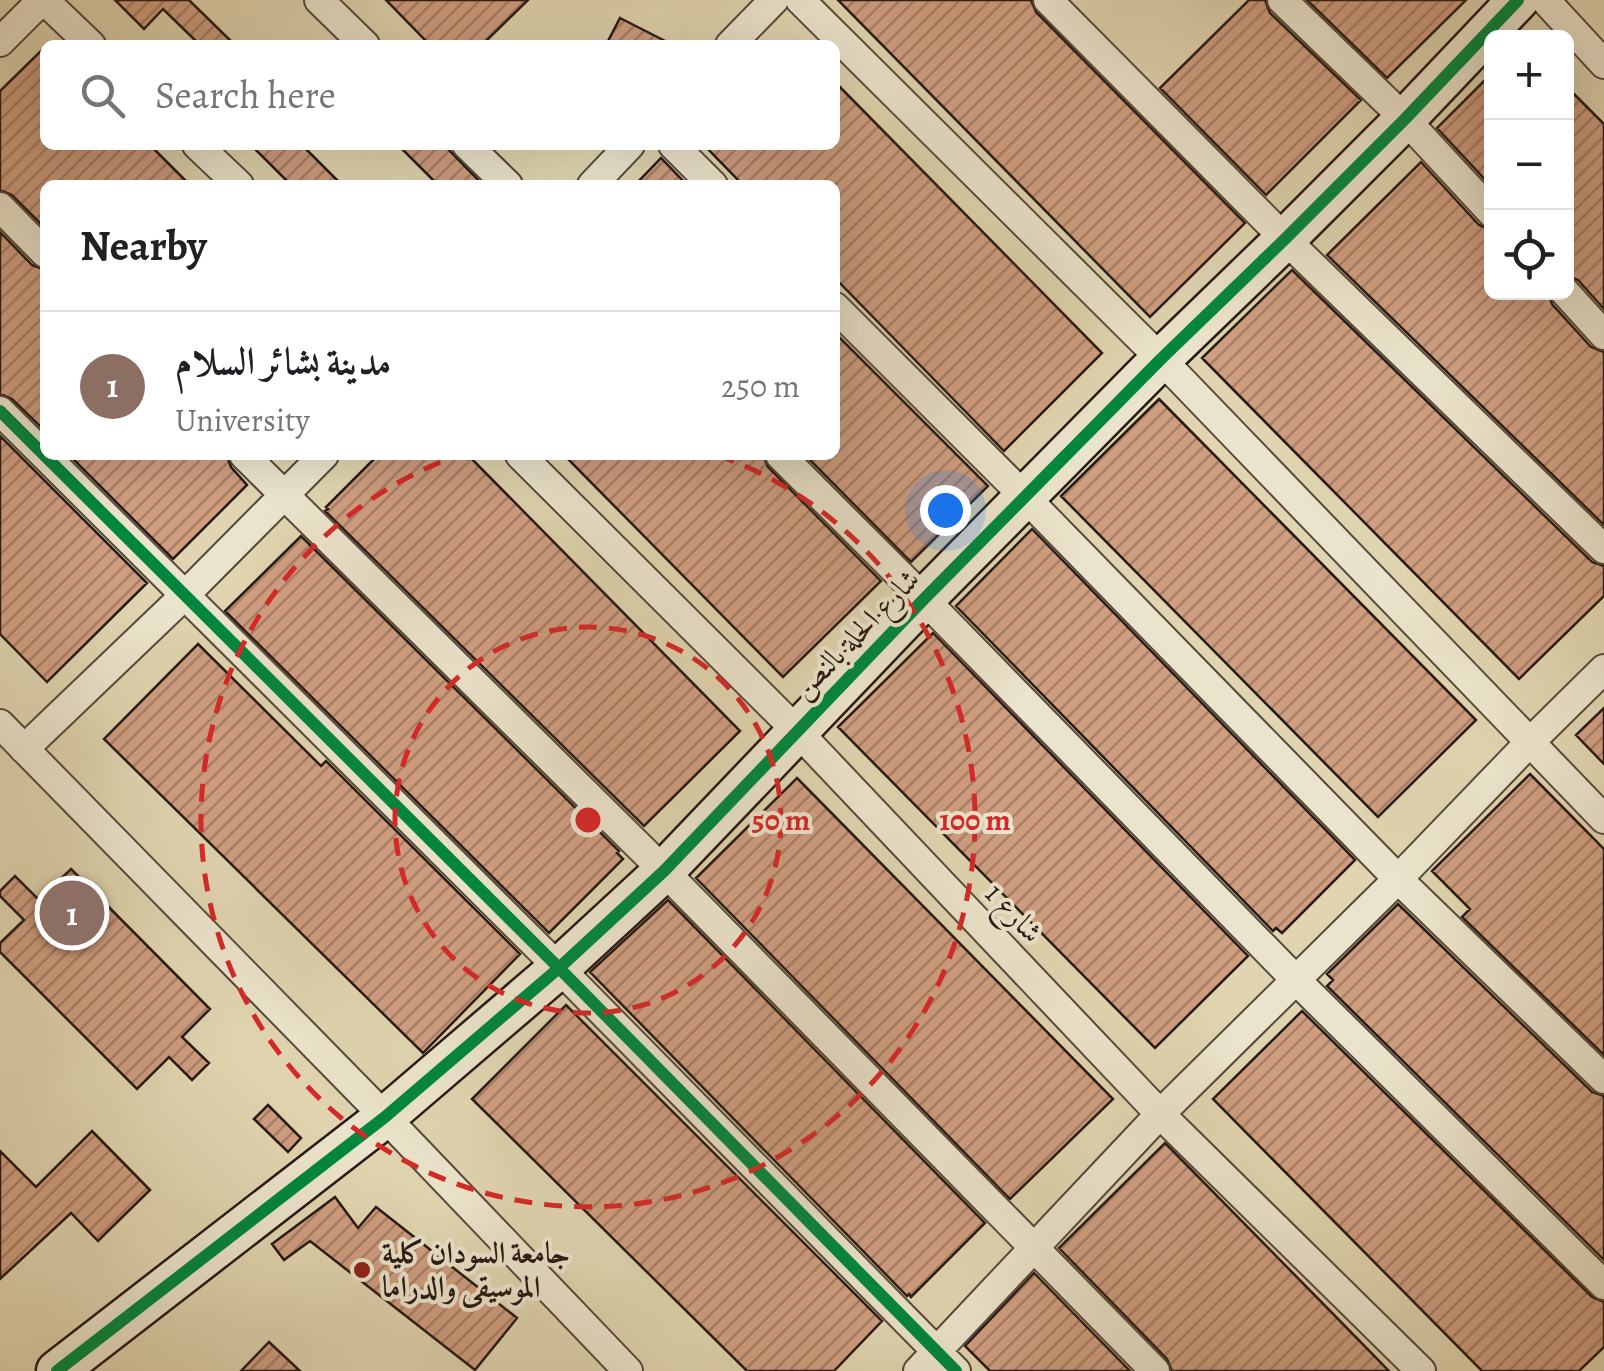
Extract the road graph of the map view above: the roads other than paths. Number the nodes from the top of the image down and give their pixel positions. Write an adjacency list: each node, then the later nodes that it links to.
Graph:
1 (43, 0): 9 (street); 12 (street)
2 (319, 0): 10 (street)
3 (774, 0): 11 (street)
4 (800, 0): 30 (street)
5 (1048, 0): 25 (street)
6 (1282, 0): 14 (street)
7 (1518, 0): 14 (street, شارع الحلة بالنص)
8 (1544, 0): 13 (street)
9 (86, 40)
10 (360, 40)
11 (735, 40)
12 (0, 42)
13 (1604, 64)
14 (1404, 119): 24 (street); 25 (street, شارع الحلة بالنص)
15 (202, 150): 19 (street)
16 (473, 150): 20 (street)
17 (625, 150): 21 (street)
18 (678, 150): 22 (street)
19 (234, 180)
20 (503, 180)
21 (597, 180)
22 (708, 180)
23 (0, 207): 26 (street)
24 (1489, 210)
25 (1286, 239): 30 (street, شارع الحلة بالنص); 40 (street)
26 (40, 248)
27 (1572, 300): 29 (street)
28 (840, 312): 39 (street)
29 (1604, 334)
30 (1161, 359): 39 (street, شارع الحلة بالنص); 46 (street)
31 (0, 411): 32 (street)
32 (40, 451)
33 (49, 460): 41 (street)
34 (249, 460): 38 (street)
35 (319, 460): 38 (street)
36 (525, 460): 45 (street, شارع 1)
37 (785, 460): 42 (street)
38 (284, 496): 41 (street); 49 (street)
39 (1025, 497): 42 (street, شارع الحلة بالنص); 50 (street)
40 (1604, 549)
41 (184, 595): 47 (street); 51 (street)
42 (924, 599): 45 (street, شارع الحلة بالنص); 52 (street)
43 (1604, 669): 46 (street)
44 (0, 724): 47 (street)
45 (796, 731): 49 (street, شارع الحلة بالنص); 54 (street, شارع 1)
46 (1529, 743): 48 (street); 50 (street)
47 (24, 748): 55 (street)
48 (1604, 818)
49 (664, 871): 51 (street, شارع الحلة بالنص); 56 (street)
50 (1398, 879): 52 (street); 53 (street)
51 (559, 968): 55 (street, شارع الحلة بالنص); 58 (street)
52 (1296, 980): 54 (street); 57 (street)
53 (1604, 1079)
54 (1160, 1114): 56 (street); 62 (street, شارع 1)
55 (385, 1117): 59 (street, شارع الحلة بالنص); 60 (street)
56 (1036, 1248): 58 (street); 61 (street)
57 (1604, 1285)
58 (937, 1364)
59 (57, 1371)
60 (628, 1371)
61 (1156, 1371)
62 (1421, 1371)

